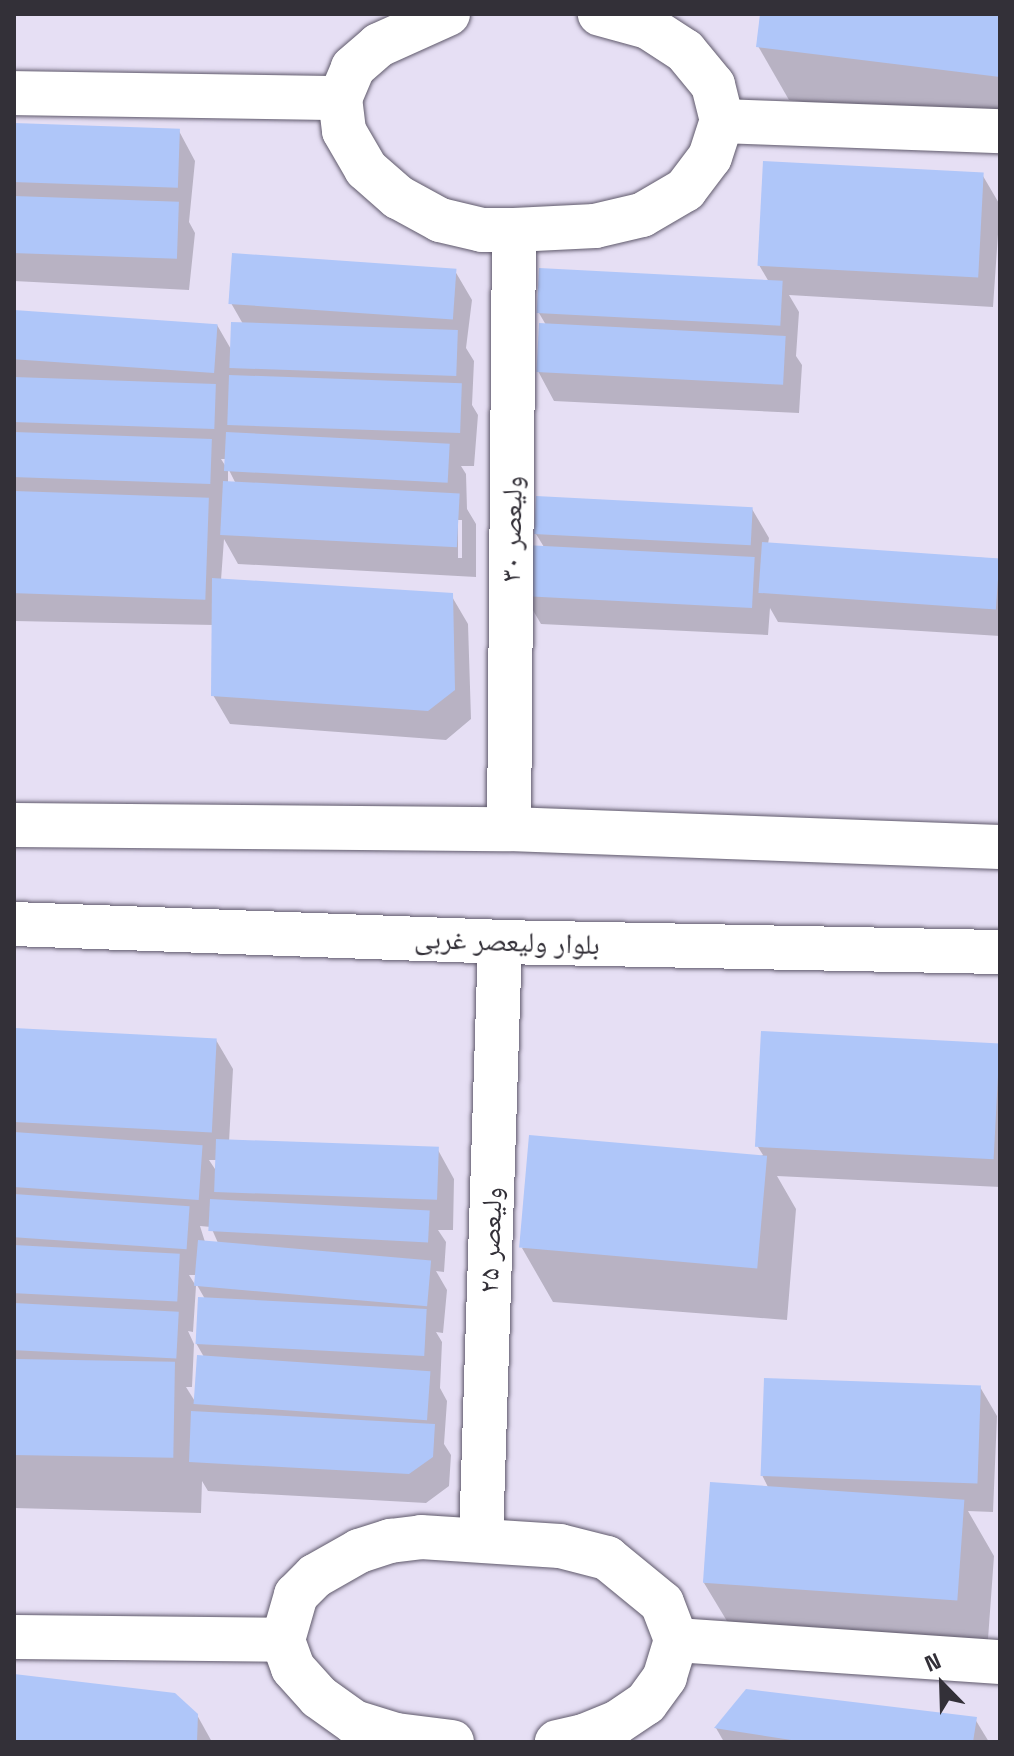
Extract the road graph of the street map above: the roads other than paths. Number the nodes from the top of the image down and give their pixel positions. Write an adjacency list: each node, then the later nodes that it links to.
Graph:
1 (448, 14): 4 (street)
2 (600, 14): 5 (street)
3 (14, 93): 4 (street)
4 (340, 98): 7 (street)
5 (722, 121): 6 (street); 7 (street)
6 (1000, 131)
7 (514, 230): 9 (street, ولیعصر ۳۰)
8 (14, 825): 9 (street)
9 (509, 829): 10 (street)
10 (1000, 847)
11 (14, 924): 12 (street, بلوار ولیعصر غربی)
12 (500, 942): 13 (street, بلوار ولیعصر غربی); 14 (street, ولیعصر ۲۵)
13 (1000, 952)
14 (481, 1539): 16 (street); 17 (street)
15 (14, 1637): 16 (street)
16 (283, 1640): 19 (street)
17 (676, 1640): 18 (street); 20 (street)
18 (1000, 1662)
19 (452, 1742)
20 (557, 1742)

